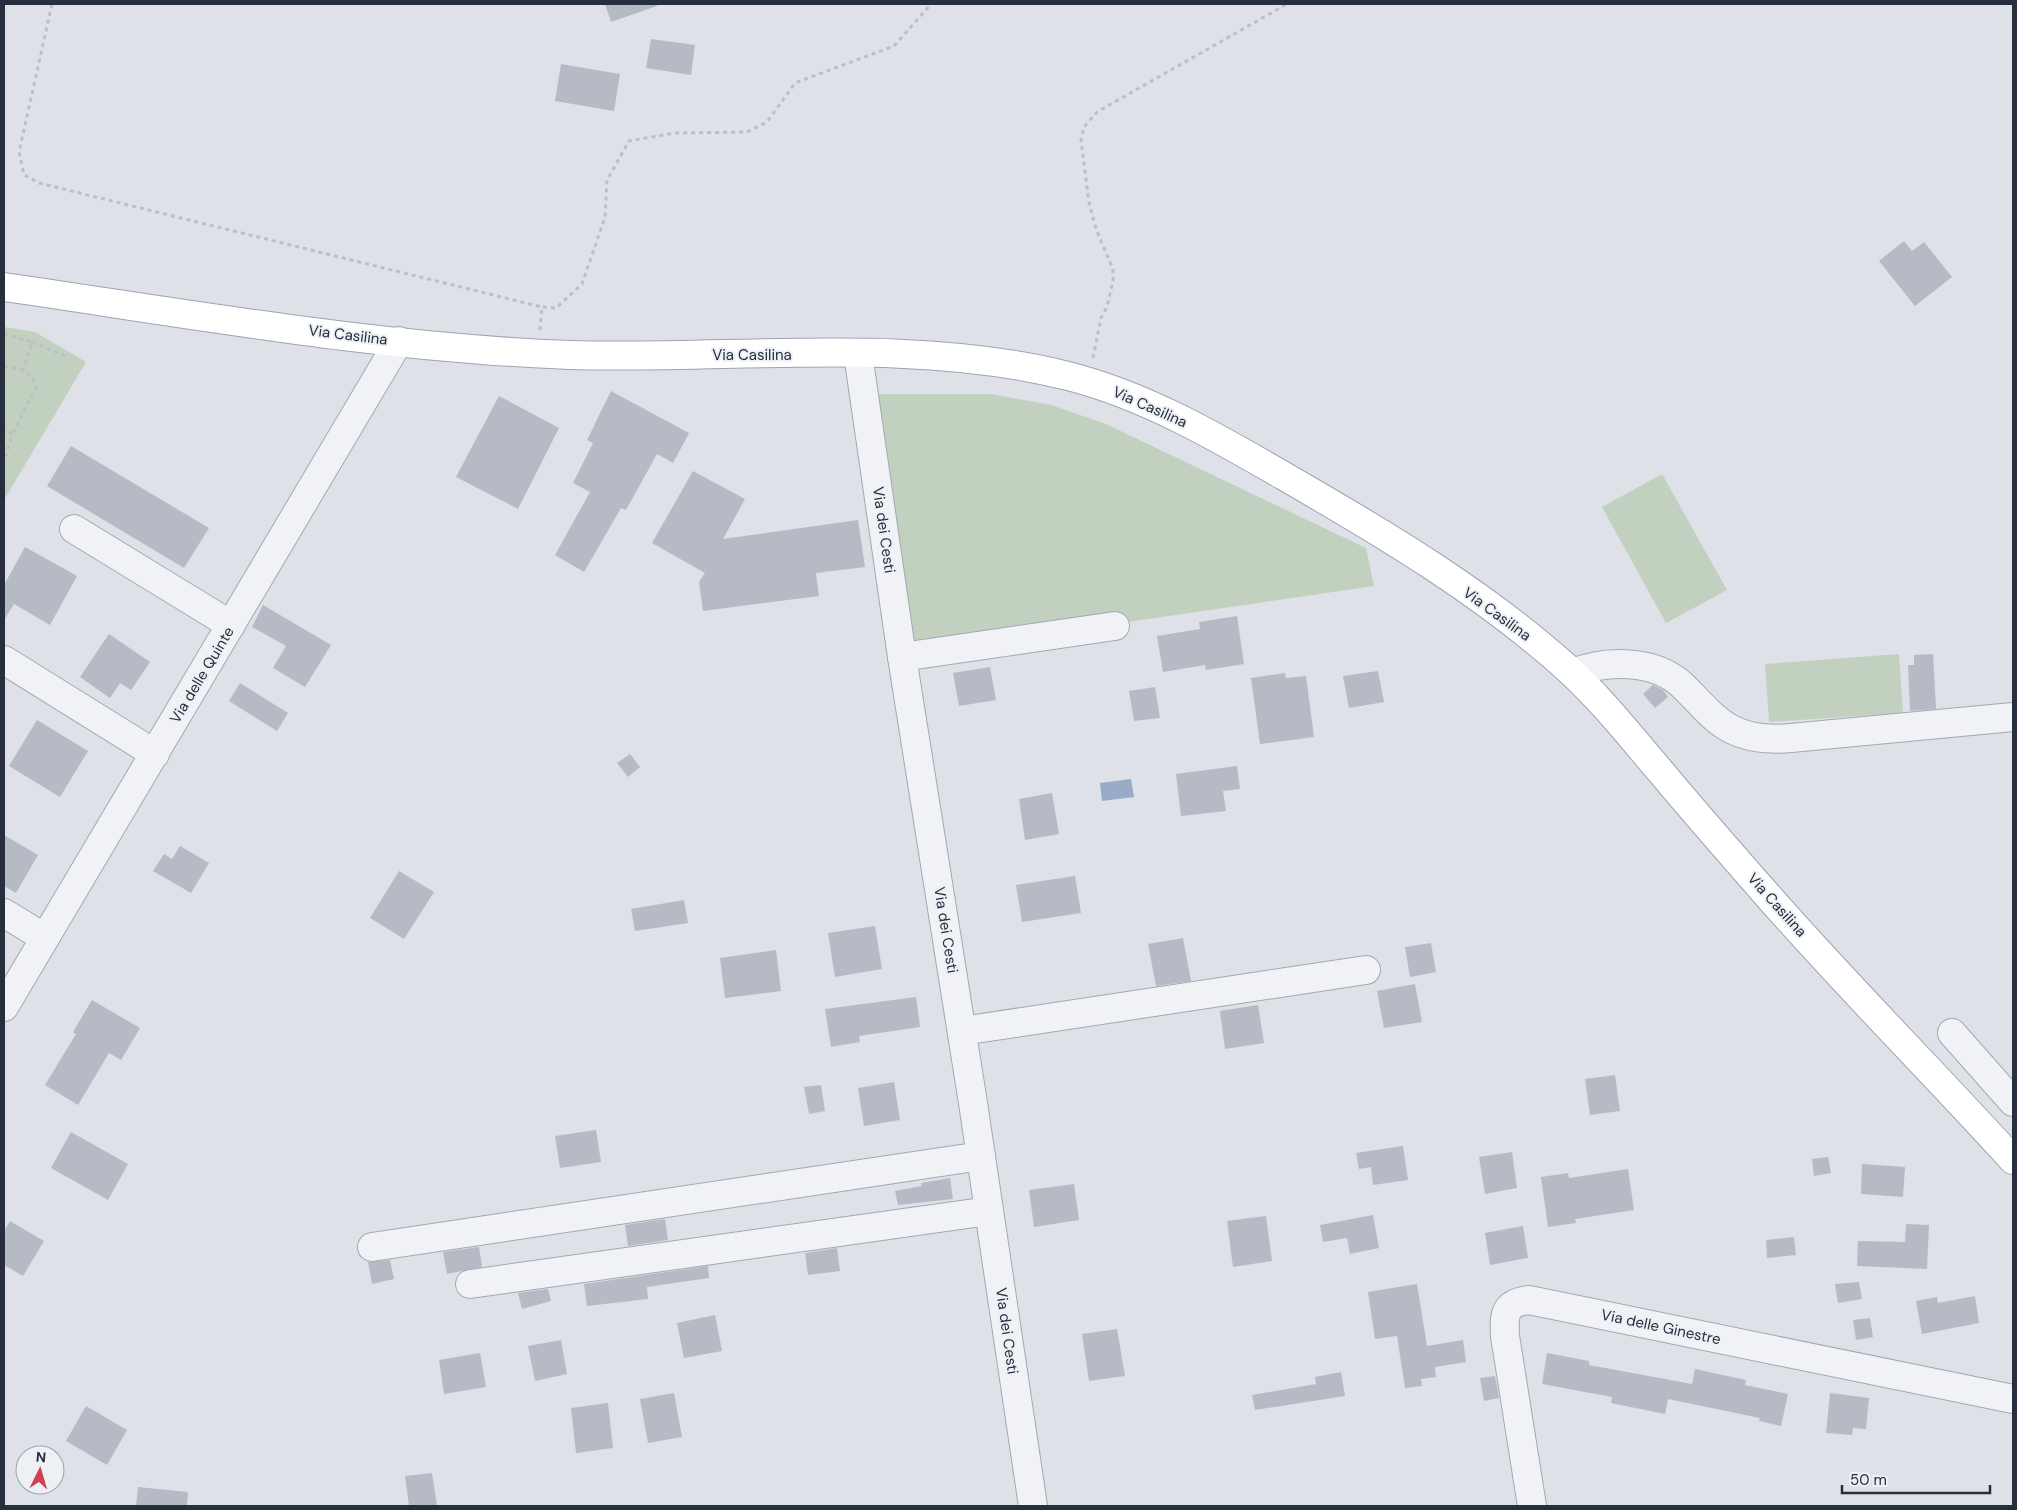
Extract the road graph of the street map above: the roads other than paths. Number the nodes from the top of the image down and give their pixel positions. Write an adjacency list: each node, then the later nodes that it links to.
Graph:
1 (4, 287): 2 (main road, Via Casilina)
2 (399, 342): 3 (main road, Via Casilina); 5 (street, Via delle Quinte)
3 (858, 354): 7 (street, Via dei Cesti); 9 (main road, Via Casilina)
4 (74, 529): 5 (street)
5 (231, 625): 11 (street, Via delle Quinte)
6 (1115, 626): 7 (street)
7 (902, 657): 16 (street, Via dei Cesti)
8 (4, 660): 11 (street)
9 (1572, 673): 10 (street); 20 (main road, Via Casilina)
10 (2013, 717)
11 (155, 754): 13 (street, Via delle Quinte)
12 (4, 913): 13 (street)
13 (45, 938): 15 (street, Via delle Quinte)
14 (1366, 970): 16 (street)
15 (4, 1007)
16 (962, 1031): 19 (street, Via dei Cesti)
17 (1952, 1033): 18 (street)
18 (2013, 1102)
19 (981, 1156): 21 (street, Via dei Cesti); 22 (street)
20 (2013, 1160)
21 (990, 1211): 23 (street); 25 (street, Via dei Cesti)
22 (372, 1247)
23 (470, 1284)
24 (2013, 1399): 26 (street, Via delle Ginestre)
25 (1033, 1506)
26 (1532, 1506)

